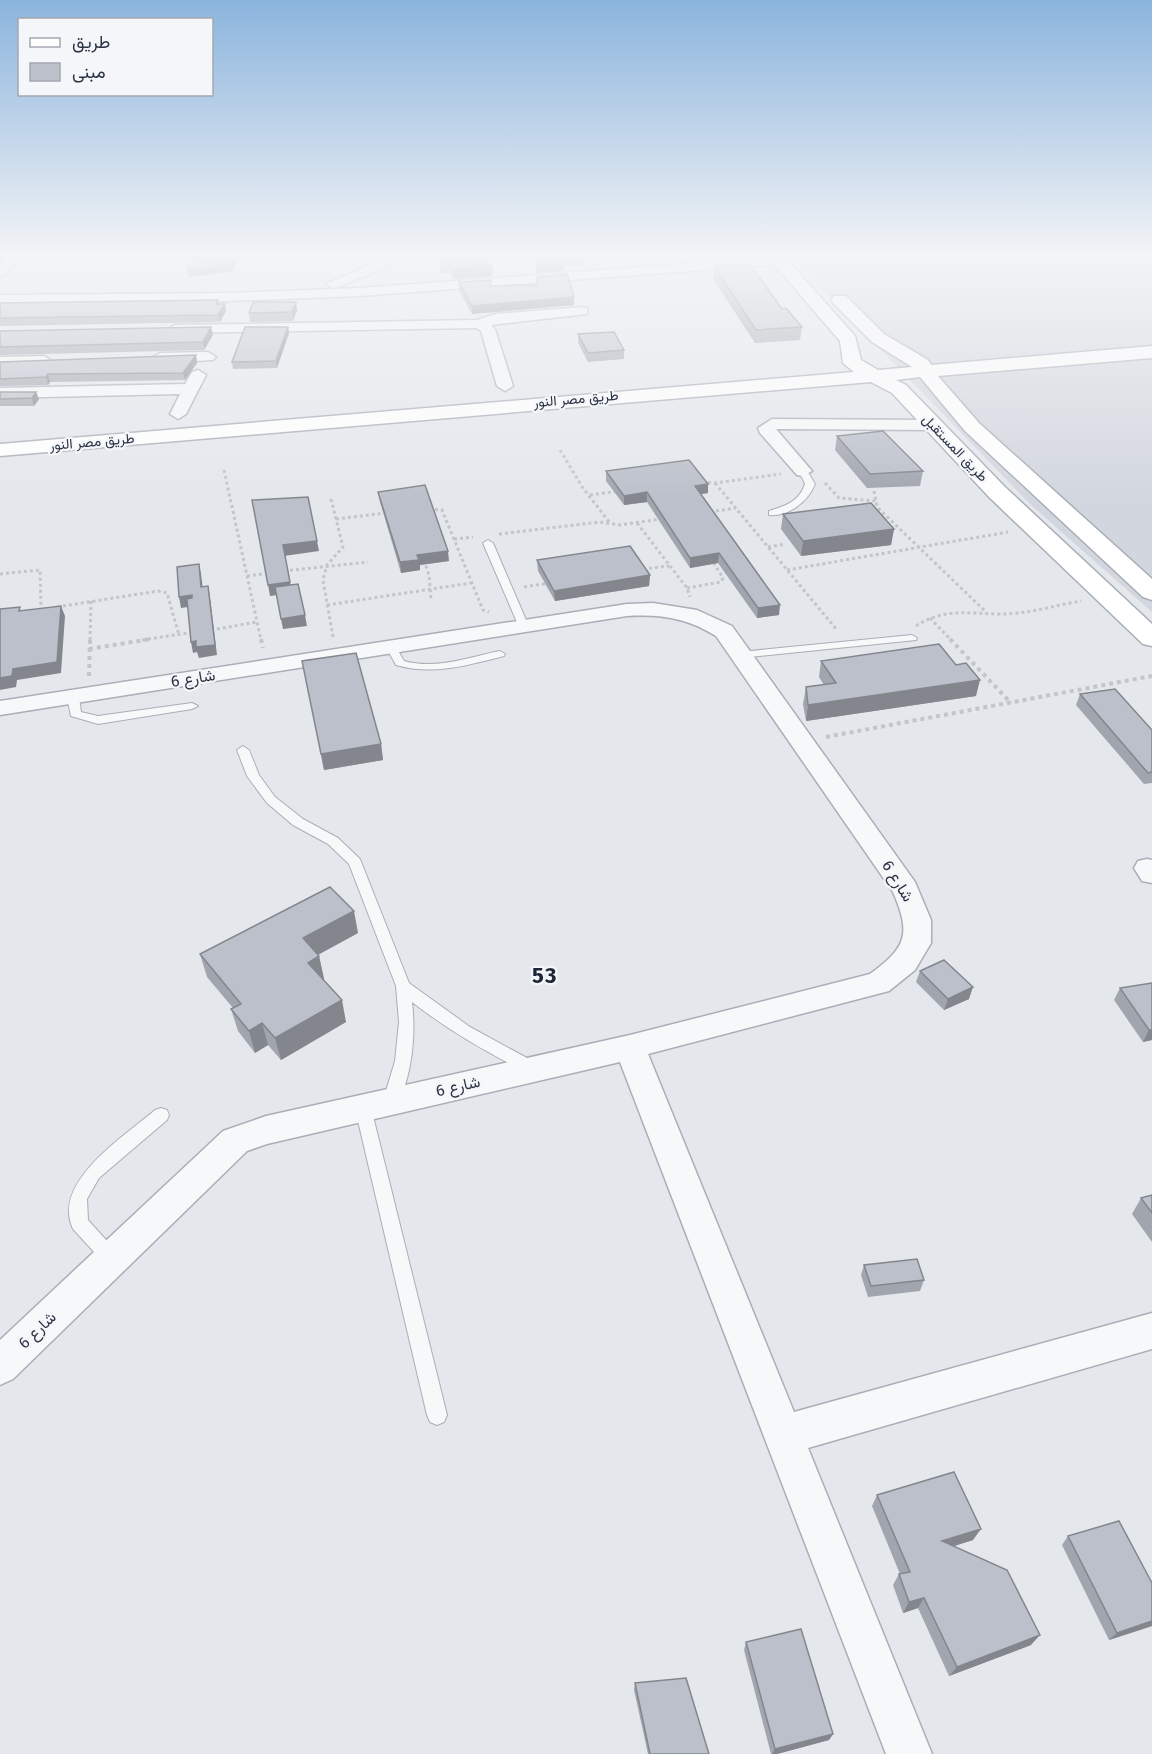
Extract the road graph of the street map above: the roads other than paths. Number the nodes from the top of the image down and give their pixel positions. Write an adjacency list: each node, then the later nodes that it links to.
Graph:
1 (226, 336): 11 (street)
2 (490, 336): 23 (street)
3 (846, 336): 12 (street, طريق المستقبل)
4 (879, 336): 9 (street, طريق المستقبل)
5 (886, 336): 10 (street)
6 (1130, 336): 7 (street, طريق مصر النور)
7 (1008, 346): 10 (street, طريق مصر النور); 17 (street)
8 (1152, 352): 17 (street, طريق مصر النور)
9 (903, 353): 10 (street, طريق المستقبل); 12 (street)
10 (932, 354): 17 (street, طريق مصر النور); 20 (street, طريق مصر النور); 28 (street, طريق المستقبل)
11 (208, 357): 13 (street); 25 (street)
12 (851, 357): 14 (street); 20 (street, طريق المستقبل)
13 (139, 358)
14 (828, 359)
15 (57, 360): 16 (street)
16 (0, 362)
17 (1029, 362)
18 (721, 367): 22 (street)
19 (71, 375): 26 (street)
20 (870, 375): 22 (street, طريق مصر النور); 29 (street, طريق المستقبل)
21 (527, 384): 23 (street, طريق مصر النور)
22 (734, 385): 34 (street, طريق مصر النور)
23 (505, 386): 24 (street, طريق مصر النور)
24 (481, 388)
25 (190, 389): 26 (street); 31 (street)
26 (62, 391): 27 (street)
27 (0, 393)
28 (946, 399): 29 (street); 38 (street, طريق المستقبل)
29 (912, 402): 33 (street, طريق المستقبل)
30 (201, 412): 31 (street)
31 (178, 414): 32 (street)
32 (154, 416)
33 (933, 425): 35 (street); 41 (street, طريق المستقبل)
34 (0, 450)
35 (803, 471): 36 (lane)
36 (772, 513)
37 (488, 539): 39 (lane)
38 (1152, 592)
39 (520, 618): 42 (street, شارع 6); 44 (street, شارع 6)
40 (912, 638): 44 (lane)
41 (1152, 638)
42 (391, 647): 43 (lane); 45 (street, شارع 6)
43 (500, 654)
44 (740, 655): 50 (street, شارع 6)
45 (81, 696): 46 (lane); 47 (street, شارع 6)
46 (192, 706)
47 (0, 708)
48 (243, 750): 49 (lane)
49 (403, 986): 51 (lane); 52 (lane)
50 (630, 1047): 51 (street, شارع 6); 59 (street)
51 (534, 1068): 52 (street, شارع 6)
52 (391, 1101): 53 (street, شارع 6)
53 (363, 1108): 55 (street, شارع 6); 58 (lane)
54 (161, 1115): 55 (lane)
55 (111, 1258): 57 (street, شارع 6)
56 (1152, 1331): 59 (street)
57 (0, 1366)
58 (437, 1415)
59 (784, 1435): 60 (street)
60 (909, 1754)

